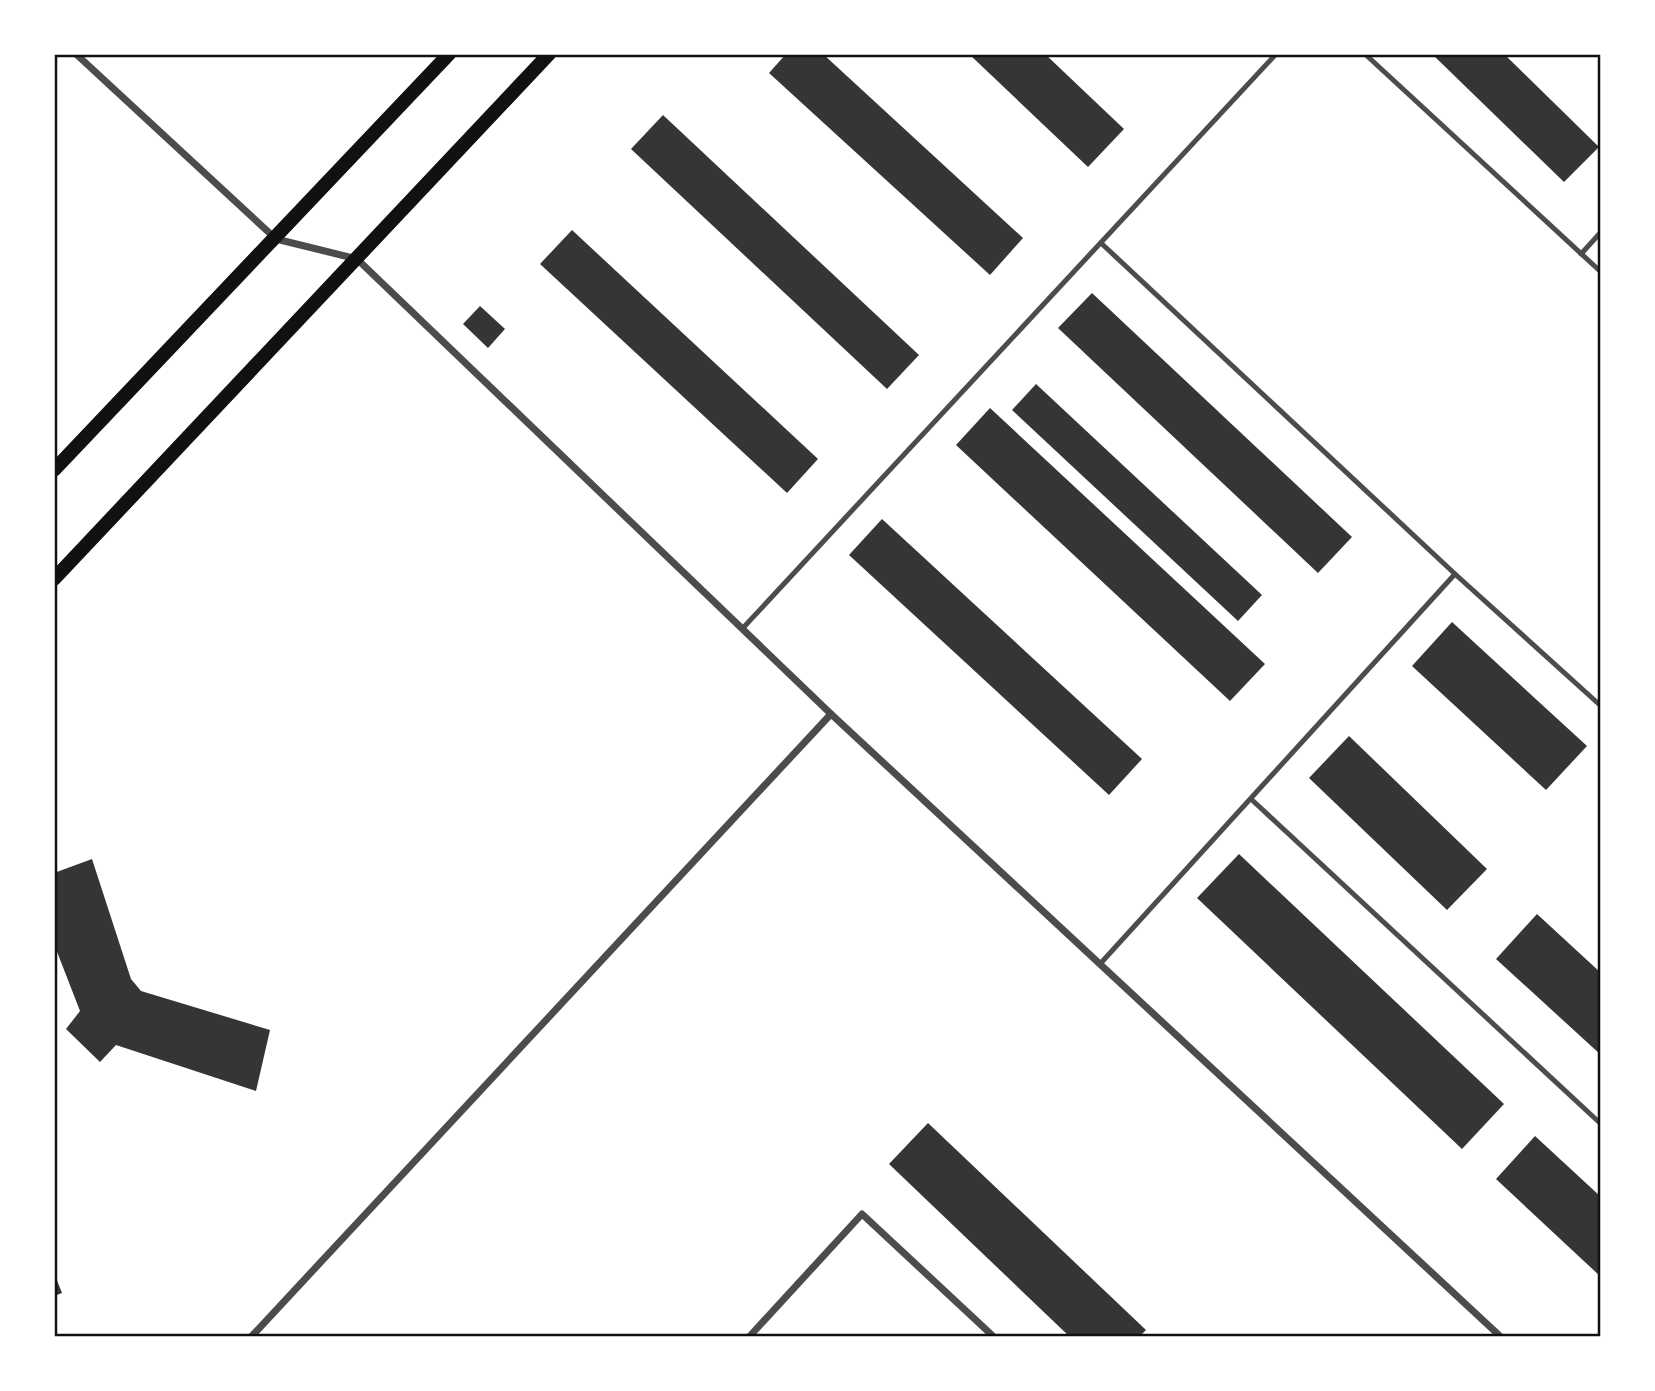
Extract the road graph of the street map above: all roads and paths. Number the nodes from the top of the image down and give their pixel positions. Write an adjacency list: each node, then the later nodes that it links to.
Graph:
1 (76, 54): 7 (street)
2 (449, 54): 7 (main road)
3 (549, 54): 10 (main road)
4 (1276, 54): 8 (lane)
5 (1365, 54): 9 (lane)
6 (1601, 232): 9 (lane)
7 (276, 239): 10 (street); 12 (main road)
8 (1101, 243): 13 (lane); 15 (lane)
9 (1580, 254): 11 (lane)
10 (357, 259): 14 (main road); 15 (street)
11 (1601, 272)
12 (54, 470)
13 (1455, 574): 16 (lane); 18 (lane)
14 (54, 579)
15 (743, 629): 17 (street)
16 (1601, 706)
17 (831, 714): 19 (street); 21 (street)
18 (1251, 799): 19 (lane); 20 (lane)
19 (1100, 964): 24 (street)
20 (1601, 1125)
21 (251, 1337)
22 (748, 1337): 23 (street)
23 (994, 1337)
24 (1501, 1337)

